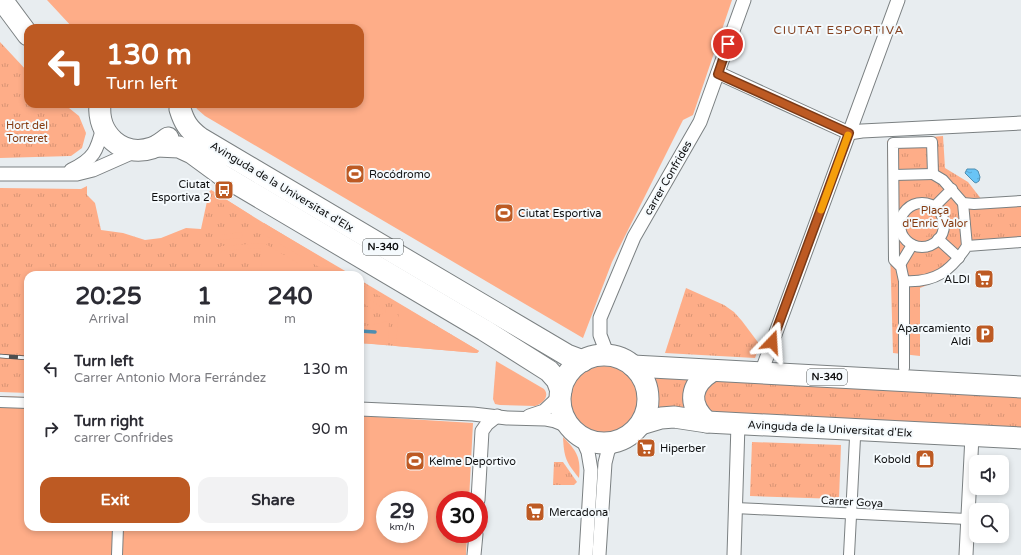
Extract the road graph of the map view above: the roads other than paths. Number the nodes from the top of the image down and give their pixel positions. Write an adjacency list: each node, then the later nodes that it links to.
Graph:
1 (2, 0): 6 (highway)
2 (18, 0): 5 (highway)
3 (744, 0): 7 (street, carrer Confrides)
4 (898, 0): 13 (street)
5 (38, 24)
6 (24, 30)
7 (718, 74): 13 (street); 32 (street, carrer Confrides)
8 (100, 108): 12 (highway)
9 (179, 108): 14 (highway, N-340)
10 (180, 108): 33 (highway, Avinguda de la Universitat d'Elx / N-340)
11 (1021, 123): 13 (street)
12 (103, 127): 14 (highway, N-340); 17 (street)
13 (849, 133): 37 (street)
14 (147, 148): 17 (street); 39 (highway, Avinguda de la Universitat d'Elx / N-340)
15 (0, 174): 17 (street)
16 (933, 174): 18 (street); 18 (street); 19 (street)
17 (63, 175)
18 (894, 175): 20 (street)
19 (952, 189): 22 (street); 23 (street)
20 (894, 196): 24 (street); 30 (street)
21 (1021, 201): 22 (street)
22 (963, 203): 28 (street)
23 (934, 207): 24 (street); 25 (street)
24 (907, 209): 27 (street)
25 (938, 239): 27 (street); 29 (street)
26 (1021, 242): 28 (street)
27 (912, 244): 30 (street)
28 (967, 246): 29 (street)
29 (959, 258): 31 (street)
30 (900, 265): 31 (street)
31 (904, 281): 35 (street)
32 (608, 356): 33 (highway, N-340); 34 (highway, N-340)
33 (583, 361): 39 (highway, N-340)
34 (633, 366): 36 (highway, N-340); 46 (highway)
35 (904, 368)
36 (712, 370): 37 (highway, N-340); 45 (highway)
37 (761, 373): 38 (highway, N-340)
38 (1021, 387)
39 (560, 394): 44 (street); 49 (highway, N-340)
40 (0, 402): 41 (street)
41 (24, 403)
42 (364, 409): 43 (street)
43 (472, 414): 44 (street); 48 (street)
44 (502, 417): 48 (street); 49 (street)
45 (707, 422): 46 (highway, Avinguda de la Universitat d'Elx); 47 (highway, Avinguda de la Universitat d'Elx)
46 (641, 424): 53 (highway)
47 (738, 424): 50 (highway, Avinguda de la Universitat d'Elx); 55 (street)
48 (482, 431): 54 (street)
49 (575, 432): 53 (highway); 62 (street)
50 (972, 436): 52 (highway, Avinguda de la Universitat d'Elx); 57 (street)
51 (855, 438): 56 (street)
52 (1021, 438)
53 (614, 442): 63 (street)
54 (479, 491)
55 (735, 508): 56 (street, Carrer Goya); 64 (street)
56 (851, 514): 57 (street, Carrer Goya); 65 (street)
57 (967, 519): 66 (street)
58 (118, 531): 60 (street)
59 (475, 543): 61 (street)
60 (117, 555)
61 (474, 555)
62 (586, 555)
63 (599, 555)
64 (734, 555)
65 (849, 555)
66 (966, 555)

